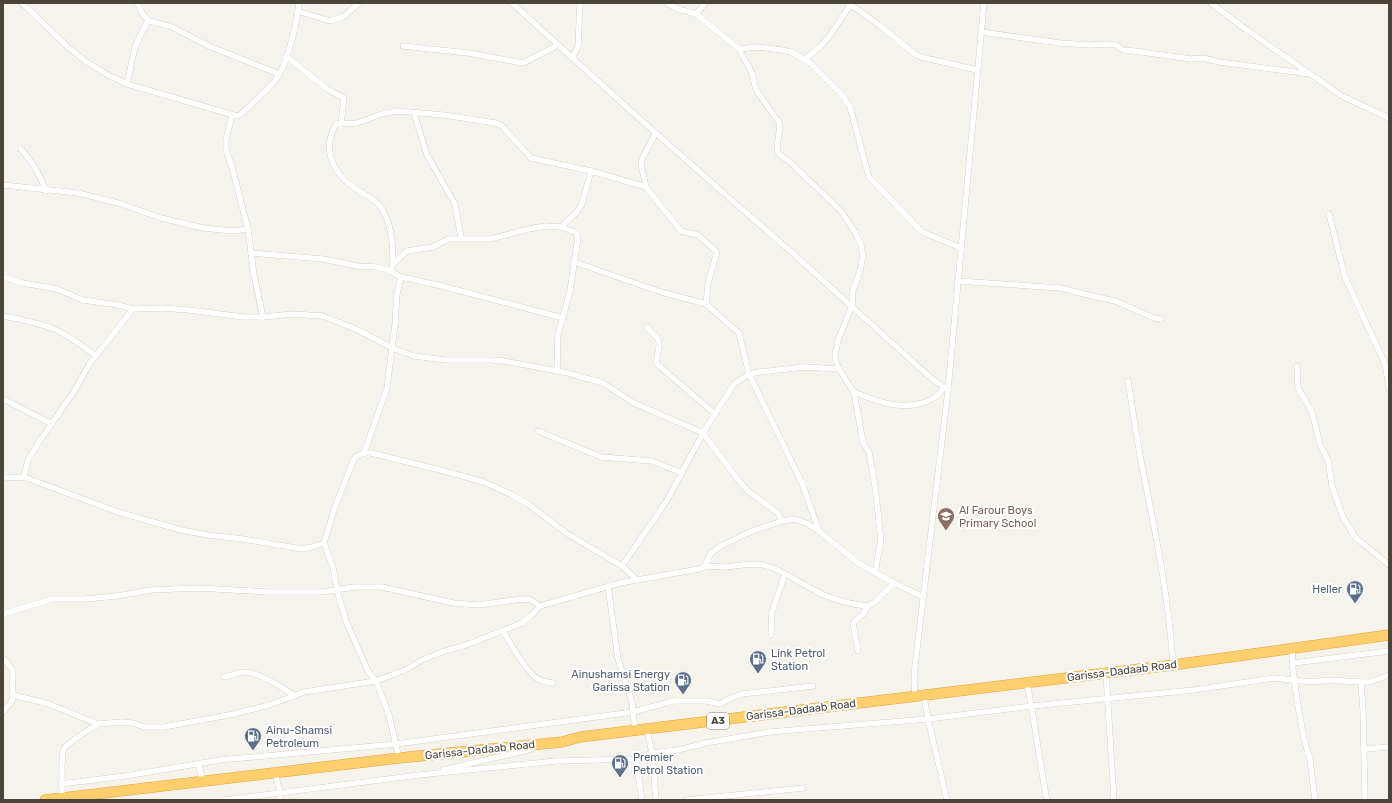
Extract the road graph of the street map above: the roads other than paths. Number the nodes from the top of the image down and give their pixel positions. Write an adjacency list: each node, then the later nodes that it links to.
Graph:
1 (22, 3): 25 (street)
2 (138, 3): 14 (street)
3 (299, 3): 12 (street)
4 (359, 3): 12 (street)
5 (512, 3): 16 (street)
6 (580, 3): 20 (street)
7 (667, 3): 13 (street)
8 (705, 3): 13 (street)
9 (984, 3): 15 (street)
10 (1211, 3): 24 (street)
11 (850, 4): 21 (street); 22 (street)
12 (298, 11): 19 (street)
13 (696, 14): 18 (street)
14 (148, 20): 23 (street); 25 (street)
15 (982, 32): 22 (street); 24 (street)
16 (558, 45): 17 (street); 20 (street)
17 (403, 46)
18 (739, 49): 21 (street); 49 (street)
19 (286, 56): 23 (street); 29 (street)
20 (572, 58): 30 (street)
21 (805, 59): 40 (street)
22 (977, 70): 40 (street)
23 (279, 74): 27 (street)
24 (1310, 74): 28 (street)
25 (127, 84): 27 (street)
26 (414, 113): 29 (street); 32 (street); 39 (street)
27 (232, 115): 38 (street)
28 (1389, 118)
29 (341, 124): 43 (street)
30 (656, 133): 34 (street); 49 (street)
31 (20, 148): 35 (street)
32 (592, 171): 34 (street); 37 (street)
33 (3, 185): 35 (street)
34 (646, 187): 48 (street)
35 (46, 191): 38 (street)
36 (1329, 214): 63 (street)
37 (561, 227): 39 (street); 42 (street)
38 (248, 229): 41 (street)
39 (461, 238): 43 (street)
40 (961, 248): 47 (street)
41 (251, 253): 44 (street); 52 (street)
42 (574, 262): 48 (street); 53 (street)
43 (393, 264): 44 (street)
44 (390, 271): 46 (street)
45 (3, 277): 50 (street)
46 (401, 277): 53 (street); 56 (street)
47 (957, 281): 54 (street); 64 (street)
48 (706, 304): 61 (street)
49 (852, 306): 59 (street); 64 (street)
50 (133, 309): 52 (street); 57 (street)
51 (3, 316): 57 (street)
52 (263, 317): 56 (street)
53 (563, 318): 60 (street)
54 (1161, 319)
55 (647, 327): 67 (street)
56 (392, 348): 60 (street); 71 (street)
57 (96, 356): 68 (street)
58 (1297, 366): 78 (street)
59 (839, 369): 61 (street); 65 (street)
60 (557, 371): 70 (street)
61 (749, 374): 67 (street); 76 (street)
62 (1128, 381): 99 (street)
63 (1389, 387)
64 (946, 388): 65 (street); 87 (street)
65 (854, 392): 81 (street)
66 (3, 399): 68 (street)
67 (716, 414): 70 (street)
68 (52, 424): 73 (street)
69 (538, 431): 72 (street)
70 (704, 433): 72 (street); 75 (street)
71 (364, 453): 77 (street); 79 (street)
72 (682, 473): 79 (street)
73 (24, 477): 74 (street); 77 (street)
74 (3, 478)
75 (782, 521): 76 (street); 80 (street)
76 (819, 531): 81 (street)
77 (324, 543): 86 (street)
78 (1389, 565)
79 (622, 566): 83 (street)
80 (704, 567): 82 (street); 83 (street)
81 (875, 573): 84 (street)
82 (785, 574): 89 (street); 92 (street)
83 (637, 580): 85 (street)
84 (894, 583): 87 (street); 89 (street)
85 (608, 586): 88 (street); 115 (street)
86 (337, 590): 88 (street); 90 (street); 104 (street)
87 (924, 597): 111 (street)
88 (540, 606): 91 (street)
89 (868, 606): 95 (street)
90 (3, 614)
91 (503, 631): 104 (street); 106 (street)
92 (771, 634)
93 (1389, 635): 94 (highway, Garissa-Dadaab Road / A3)
94 (1292, 647): 98 (street); 99 (highway, Garissa-Dadaab Road / A3)
95 (858, 651)
96 (1389, 651): 98 (street)
97 (3, 658): 109 (street)
98 (1293, 663): 103 (street)
99 (1173, 665): 100 (highway, Garissa-Dadaab Road / A3)
100 (1106, 673): 107 (highway, Garissa-Dadaab Road / A3); 112 (street)
101 (1389, 675): 105 (street)
102 (224, 677): 110 (street)
103 (1295, 679): 105 (street); 112 (street); 146 (street)
104 (376, 681): 110 (street); 121 (street)
105 (1361, 682): 123 (street)
106 (553, 683)
107 (1027, 683): 111 (highway, Garissa-Dadaab Road / A3); 113 (street)
108 (813, 686): 115 (street)
109 (13, 695): 114 (street); 117 (street)
110 (295, 696): 117 (street)
111 (920, 696): 116 (street); 118 (highway, Garissa-Dadaab Road / A3)
112 (1108, 698): 113 (street); 135 (street)
113 (1032, 706): 116 (street); 144 (street)
114 (3, 712)
115 (633, 712): 119 (street); 121 (street)
116 (928, 719): 124 (street); 143 (street)
117 (98, 724): 131 (street)
118 (647, 730): 119 (highway, Garissa-Dadaab Road / A3); 124 (street)
119 (635, 731): 120 (highway, Garissa-Dadaab Road / A3)
120 (562, 742): 125 (highway, Garissa-Dadaab Road / A3); 129 (street)
121 (396, 744): 125 (street); 127 (street)
122 (1389, 748): 123 (street)
123 (1364, 749): 147 (street)
124 (652, 753): 126 (street); 141 (street)
125 (399, 758): 128 (highway, Garissa-Dadaab Road / A3)
126 (636, 759): 129 (street); 140 (street)
127 (199, 764): 130 (street); 131 (street)
128 (275, 772): 130 (highway, Garissa-Dadaab Road / A3); 134 (street)
129 (420, 775): 134 (street)
130 (202, 781): 136 (highway, Garissa-Dadaab Road / A3)
131 (61, 784): 136 (street)
132 (803, 788): 142 (street)
133 (1107, 792): 135 (street)
134 (280, 793): 138 (street); 139 (street)
135 (1114, 793): 145 (street)
136 (60, 799): 137 (highway, Garissa-Dadaab Road / A3)
137 (45, 800)
138 (224, 800)
139 (280, 800)
140 (642, 800)
141 (656, 800)
142 (687, 800)
143 (947, 800)
144 (1047, 800)
145 (1114, 800)
146 (1315, 800)
147 (1365, 800)

